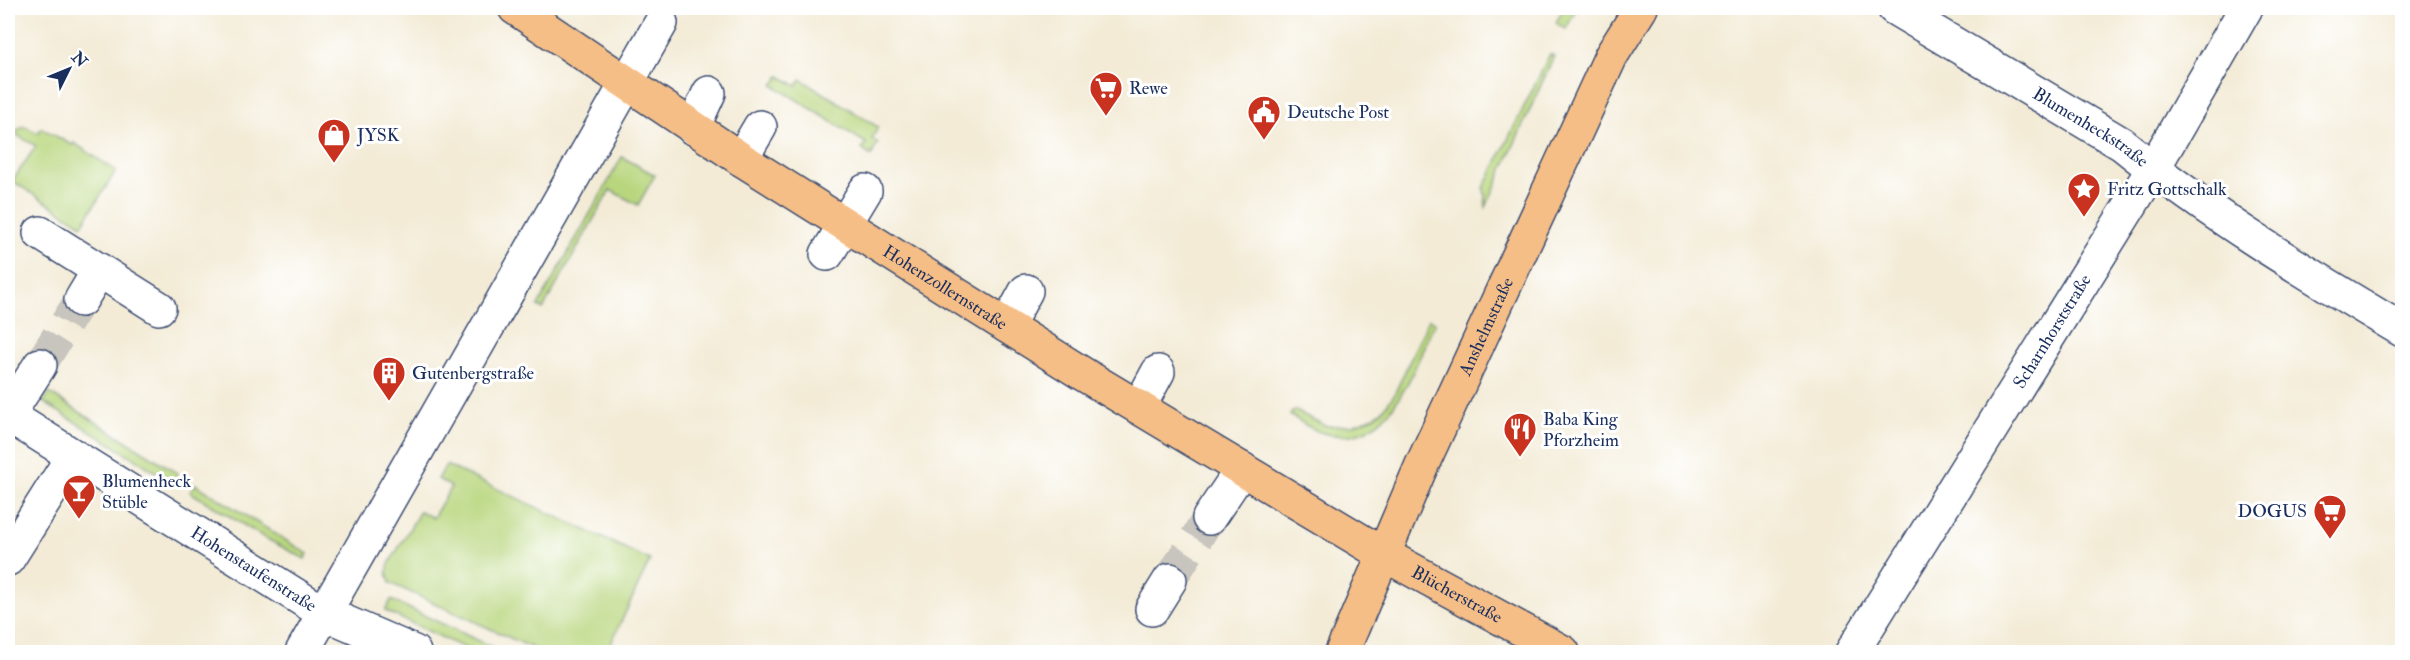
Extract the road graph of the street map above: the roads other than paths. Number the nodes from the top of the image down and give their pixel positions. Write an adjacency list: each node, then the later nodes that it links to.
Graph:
1 (515, 8): 6 (main road, Hohenzollernstraße)
2 (1641, 8): 29 (main road, Anshelmstraße)
3 (1894, 8): 11 (street, Blumenheckstraße)
4 (2246, 8): 11 (street, Scharnhorststraße)
5 (661, 23): 6 (street)
6 (626, 82): 9 (main road, Hohenzollernstraße); 33 (street)
7 (709, 93): 9 (street)
8 (760, 127): 10 (street)
9 (693, 128): 10 (main road, Hohenzollernstraße)
10 (741, 159): 13 (main road, Hohenzollernstraße)
11 (2153, 169): 21 (street, Blumenheckstraße); 38 (street, Scharnhorststraße)
12 (865, 191): 13 (street)
13 (846, 225): 15 (street); 20 (main road, Hohenzollernstraße)
14 (40, 233): 16 (street)
15 (827, 254)
16 (99, 270): 18 (street); 19 (street)
17 (1026, 291): 20 (street)
18 (81, 300)
19 (159, 308)
20 (1007, 326): 24 (main road, Hohenzollernstraße)
21 (2403, 330)
22 (40, 365): 25 (street)
23 (1158, 372): 24 (street)
24 (1139, 407): 27 (main road, Hohenzollernstraße)
25 (8, 415): 26 (street, Hohenstaufenstraße)
26 (73, 456): 30 (street); 33 (street, Hohenstaufenstraße)
27 (1242, 469): 28 (street); 29 (main road, Hohenzollernstraße)
28 (1209, 518)
29 (1383, 554): 36 (main road, Anshelmstraße); 37 (main road, Blücherstraße)
30 (8, 559)
31 (1170, 580): 32 (street)
32 (1152, 609)
33 (324, 613): 34 (street); 35 (street, Hohenstaufenstraße)
34 (302, 652)
35 (414, 652)
36 (1342, 652)
37 (1563, 652)
38 (1852, 652)

